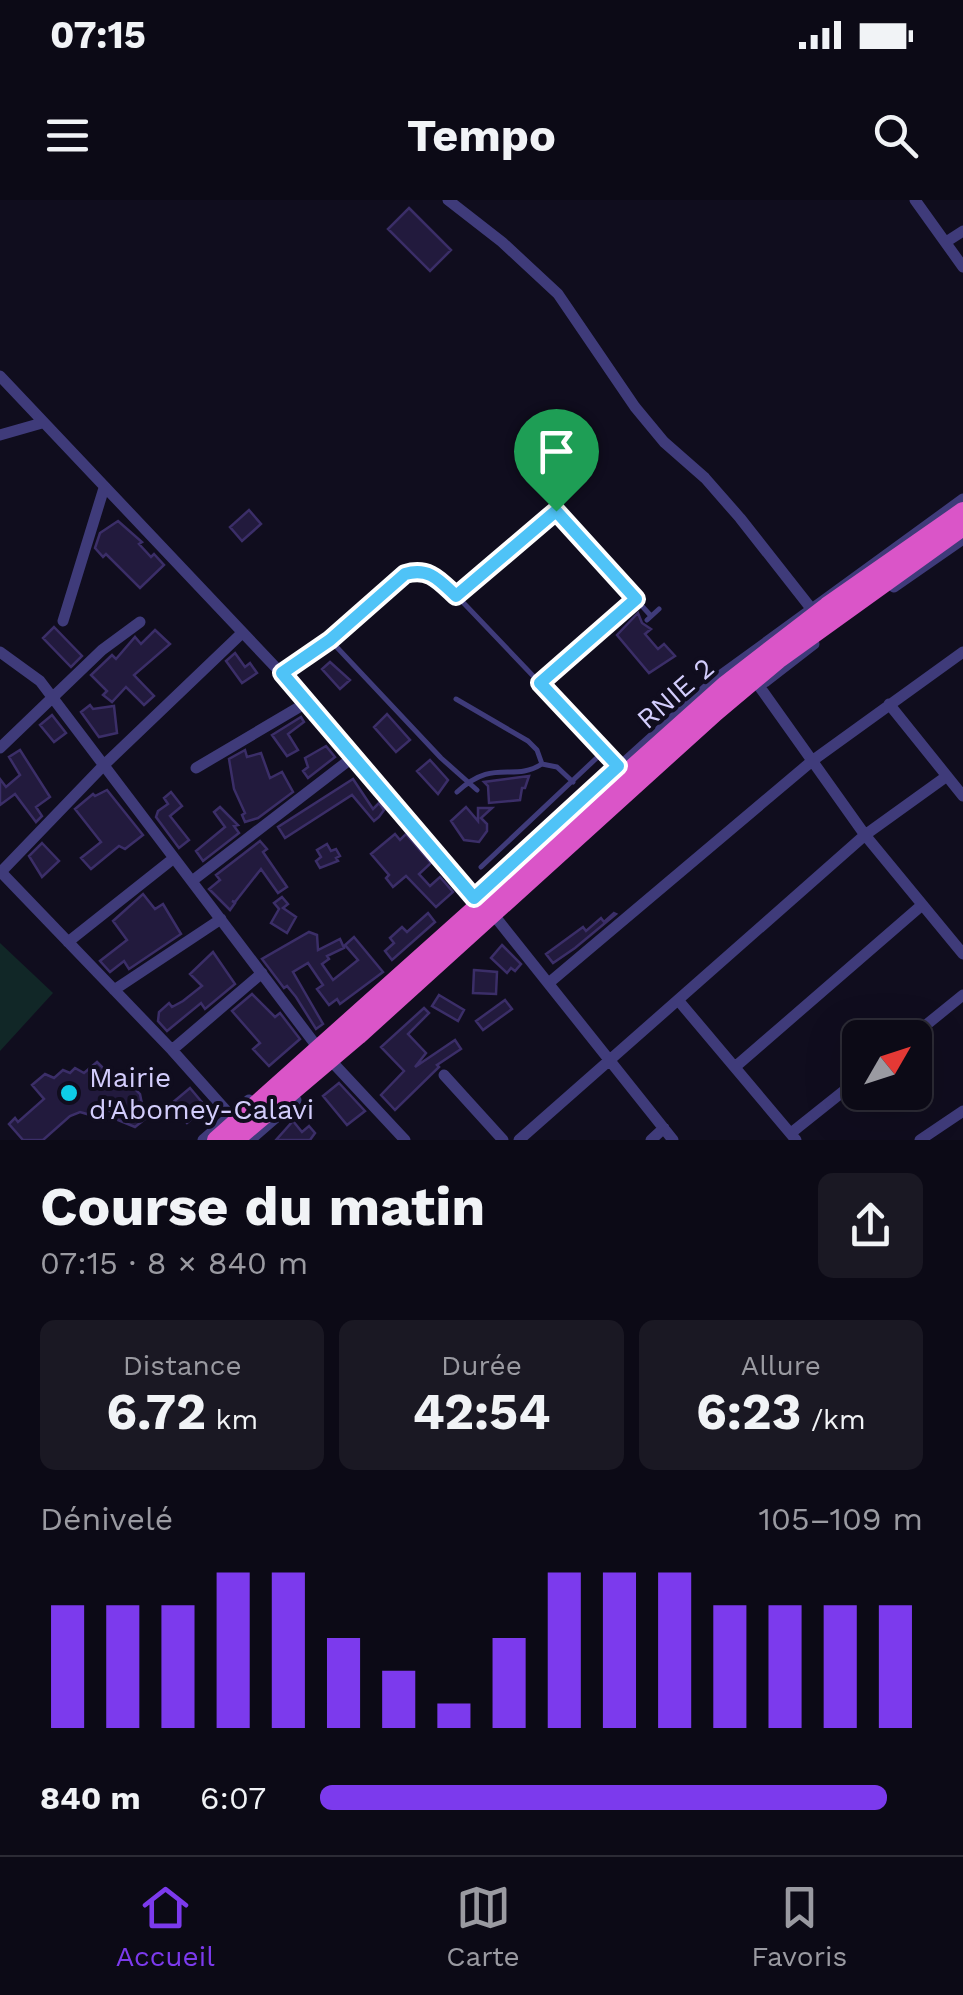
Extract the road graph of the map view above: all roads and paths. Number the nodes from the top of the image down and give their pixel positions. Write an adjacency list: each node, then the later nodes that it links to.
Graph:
1 (448, 200): 16 (street)
2 (915, 200): 4 (street)
3 (963, 231): 4 (street)
4 (946, 242): 5 (street)
5 (963, 267)
6 (0, 376): 7 (street)
7 (42, 423): 8 (street); 9 (street)
8 (0, 436)
9 (104, 488): 18 (street); 20 (street)
10 (963, 499): 16 (street)
11 (963, 511): 74 (highway, RNIE 2 / RNIE 2)
12 (963, 527): 75 (highway, RNIE 2 / RNIE 2)
13 (963, 539): 26 (street)
14 (456, 596): 15 (lane); 21 (lane); 25 (lane)
15 (636, 599): 17 (lane); 25 (lane)
16 (810, 607): 37 (street)
17 (659, 610)
18 (63, 621)
19 (140, 622): 27 (street)
20 (242, 633): 24 (street); 36 (street)
21 (330, 640): 24 (lane); 40 (lane)
22 (0, 652): 27 (street)
23 (963, 652): 30 (street)
24 (282, 673): 29 (street)
25 (540, 683): 32 (lane)
26 (759, 686): 34 (street); 52 (street)
27 (54, 698): 31 (street); 36 (street)
28 (456, 699): 35 (lane)
29 (306, 703): 33 (street); 38 (street)
30 (888, 704): 34 (street); 39 (street)
31 (0, 748)
32 (604, 751): 37 (lane); 41 (lane)
33 (352, 758): 49 (street); 50 (street)
34 (812, 761): 45 (street); 57 (street)
35 (542, 764): 40 (lane); 41 (lane)
36 (104, 765): 46 (street); 48 (street)
37 (618, 766): 50 (street)
38 (196, 768)
39 (946, 776): 44 (street); 45 (street)
40 (468, 782): 42 (lane); 43 (lane)
41 (574, 782): 47 (lane)
42 (477, 790)
43 (457, 792)
44 (963, 796)
45 (865, 835): 51 (street); 60 (street)
46 (174, 858): 49 (street); 54 (street)
47 (481, 867)
48 (1, 872): 54 (street)
49 (192, 881): 53 (street)
50 (474, 898): 62 (street)
51 (922, 905): 55 (street); 66 (street)
52 (497, 918): 57 (street); 65 (street)
53 (221, 919): 56 (street); 58 (street)
54 (68, 942): 58 (street)
55 (963, 954)
56 (262, 973): 62 (street); 63 (street)
57 (550, 982): 64 (street)
58 (114, 990): 63 (street)
59 (963, 994): 61 (street)
60 (678, 1000): 64 (street); 66 (street)
61 (932, 1020)
62 (316, 1044): 70 (street)
63 (172, 1050): 70 (street)
64 (607, 1059): 71 (street); 79 (street)
65 (335, 1065): 76 (street); 77 (street)
66 (734, 1068): 72 (street)
67 (444, 1075): 78 (street)
68 (842, 1094): 72 (street)
69 (963, 1111): 82 (street)
70 (230, 1115): 73 (street)
71 (664, 1128): 80 (street); 81 (street)
72 (793, 1137)
73 (203, 1140)
74 (216, 1140)
75 (235, 1140)
76 (250, 1140)
77 (405, 1140)
78 (503, 1140)
79 (519, 1140)
80 (651, 1140)
81 (673, 1140)
82 (920, 1140)

